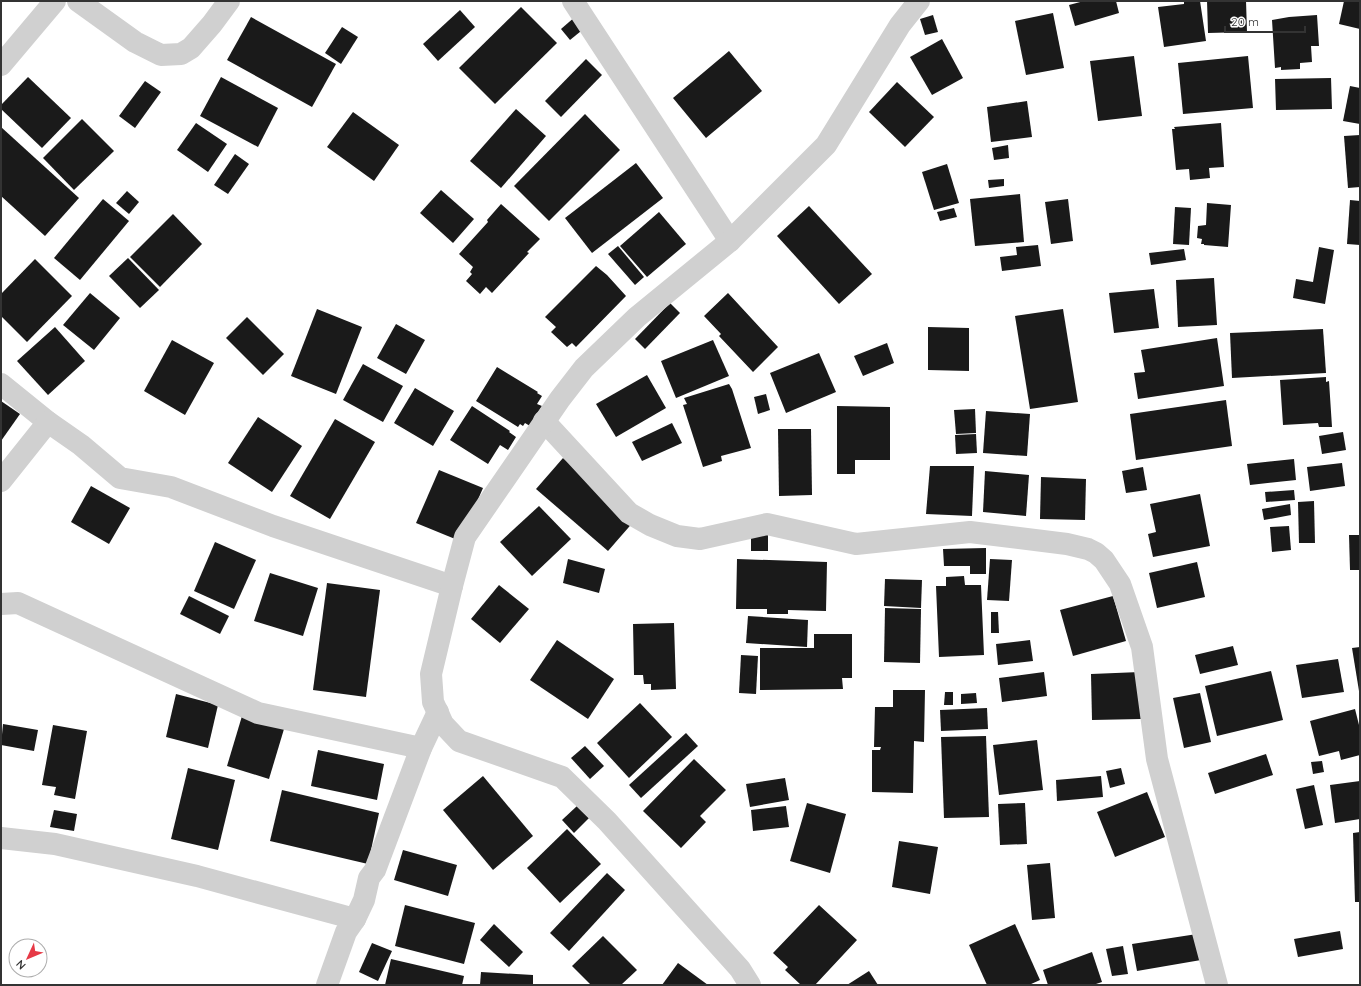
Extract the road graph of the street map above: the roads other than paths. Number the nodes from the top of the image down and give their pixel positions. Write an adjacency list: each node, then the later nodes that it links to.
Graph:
1 (55, 1): 6 (street)
2 (78, 1): 3 (street)
3 (229, 1)
4 (573, 1): 7 (street)
5 (917, 2): 7 (street)
6 (1, 65)
7 (730, 241): 9 (street)
8 (1, 384): 10 (street)
9 (544, 421): 12 (street); 20 (street)
10 (48, 422): 11 (street); 12 (street)
11 (1, 481)
12 (452, 586): 14 (street)
13 (1, 604): 15 (street)
14 (438, 712): 15 (street); 19 (street)
15 (421, 748): 17 (street)
16 (1, 838): 17 (street)
17 (355, 919): 18 (street)
18 (327, 985)
19 (750, 985)
20 (1217, 985)

